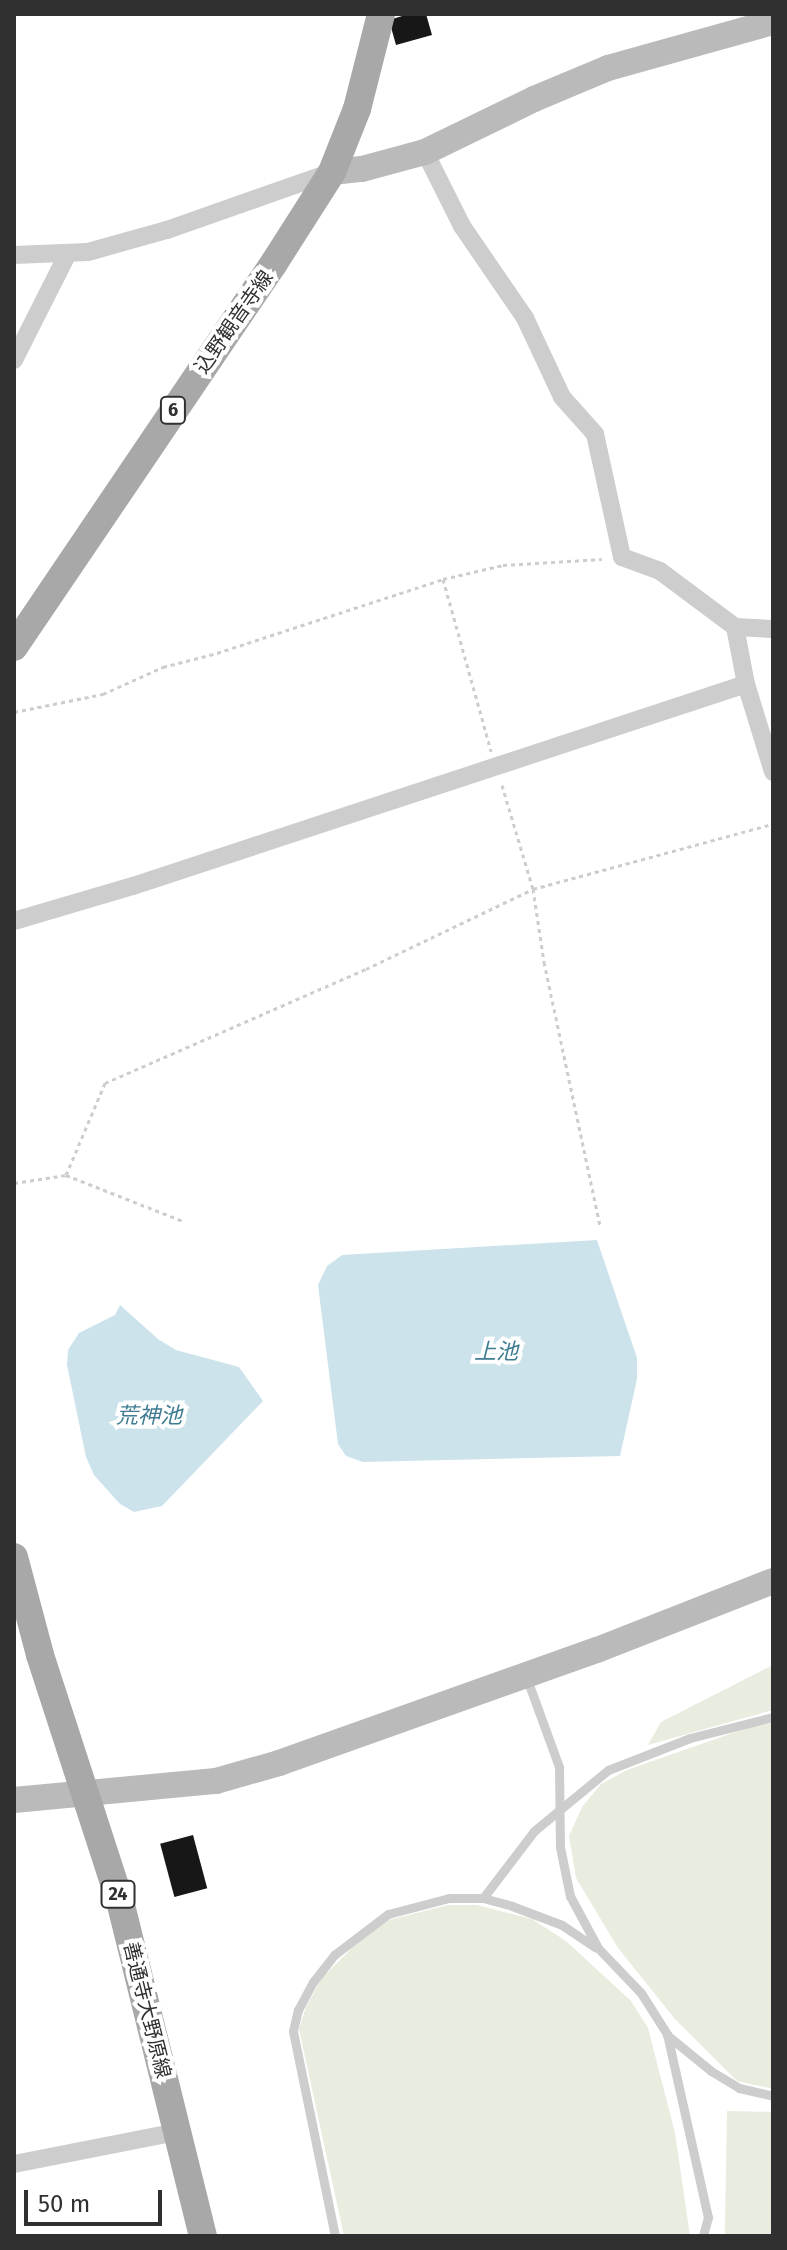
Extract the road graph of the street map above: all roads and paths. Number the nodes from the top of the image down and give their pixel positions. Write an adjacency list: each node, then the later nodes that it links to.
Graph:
1 (381, 14): 4 (main road, 込野観音寺線 / 6)
2 (773, 22): 3 (street)
3 (425, 152): 4 (street); 8 (street)
4 (332, 172): 6 (street); 12 (main road, 込野観音寺線 / 6)
5 (14, 255): 6 (street)
6 (67, 255): 7 (street)
7 (14, 360)
8 (622, 557): 9 (path); 10 (street)
9 (443, 579): 14 (path); 15 (path)
10 (735, 627): 11 (street); 13 (street)
11 (773, 629)
12 (14, 647)
13 (746, 684): 15 (street); 16 (street)
14 (14, 712)
15 (496, 765): 18 (path); 19 (street)
16 (773, 772)
17 (773, 824): 18 (path)
18 (533, 889): 20 (path); 23 (path)
19 (14, 921)
20 (66, 1175): 21 (path); 22 (path)
21 (14, 1183)
22 (183, 1221)
23 (600, 1225)
24 (14, 1557): 28 (main road, 善通寺大野原線 / 24)
25 (773, 1581): 26 (street)
26 (525, 1675): 28 (street); 30 (lane)
27 (773, 1717): 30 (lane)
28 (85, 1792): 29 (street); 35 (main road, 善通寺大野原線 / 24)
29 (14, 1800)
30 (560, 1810): 31 (lane); 32 (lane)
31 (483, 1898): 32 (lane); 38 (lane)
32 (598, 1948): 33 (lane)
33 (667, 2034): 34 (lane); 39 (lane)
34 (773, 2096)
35 (177, 2132): 36 (street); 37 (main road, 善通寺大野原線 / 24)
36 (14, 2164)
37 (203, 2236)
38 (335, 2236)
39 (703, 2236)

